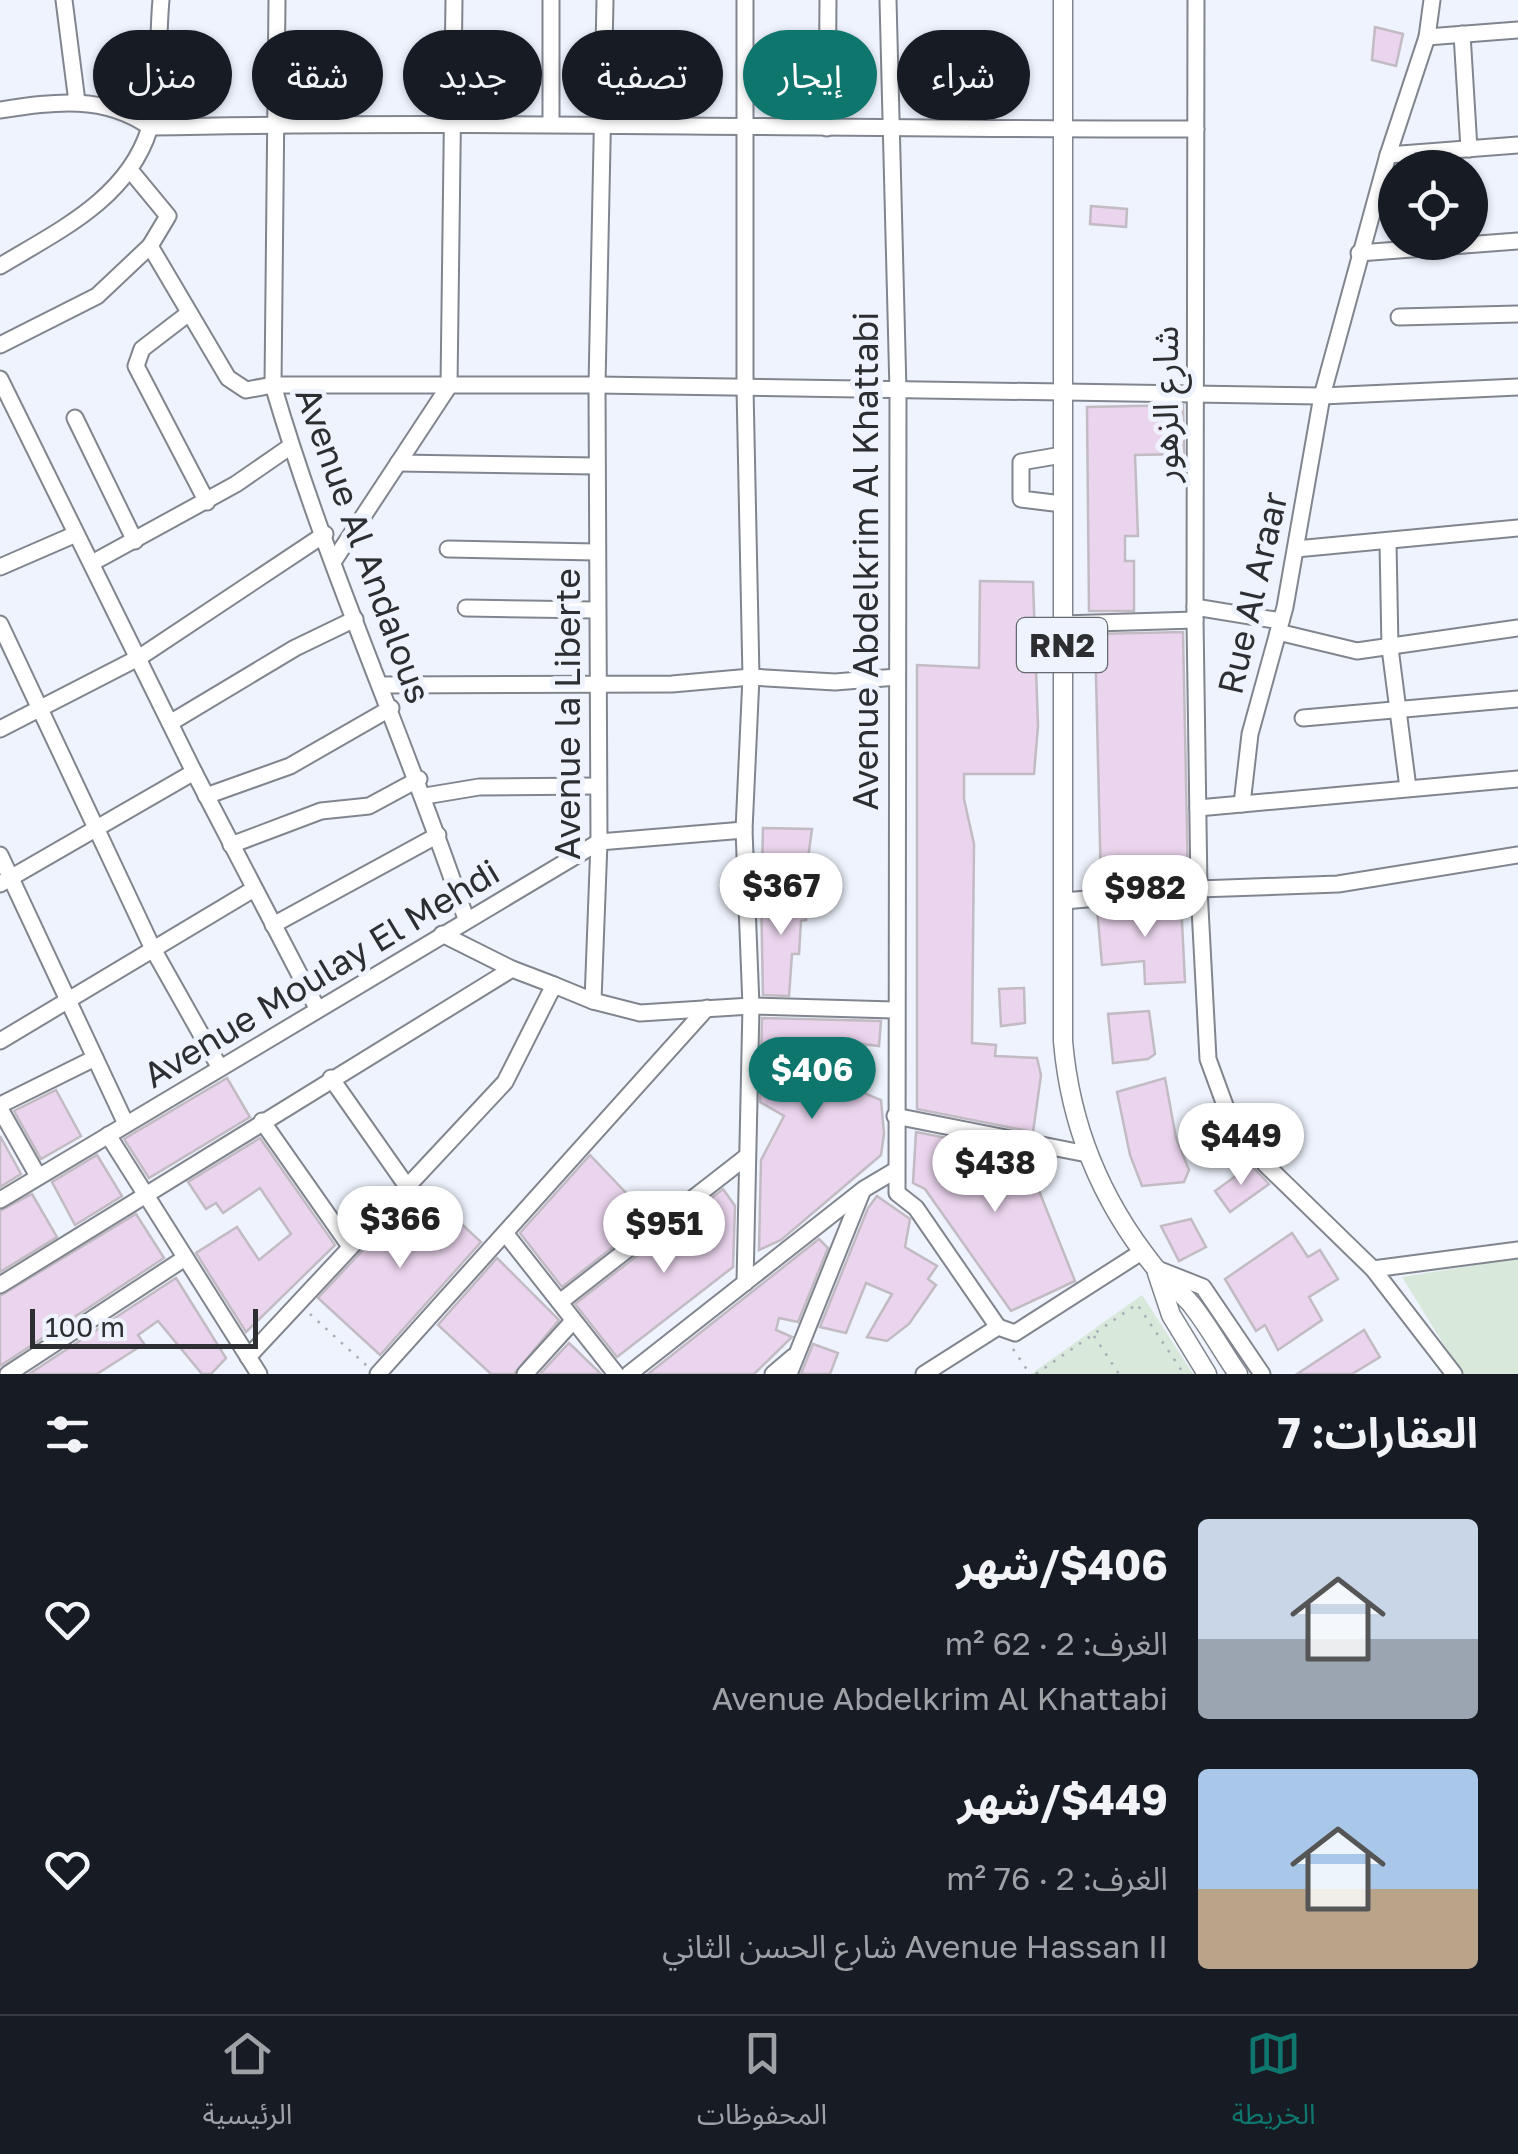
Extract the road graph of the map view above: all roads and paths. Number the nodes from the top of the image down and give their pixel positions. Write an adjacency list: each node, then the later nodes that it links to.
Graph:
1 (64, 0): 16 (street)
2 (161, 0): 22 (street)
3 (277, 0): 21 (street, Avenue Al Andalous)
4 (454, 0): 18 (street)
5 (551, 0): 19 (street)
6 (605, 0): 20 (street, Avenue la Liberte)
7 (744, 0): 23 (street)
8 (828, 0): 24 (street)
9 (888, 0): 25 (street, Avenue Abdelkrim Al Khattabi)
10 (1063, 0): 27 (main road, RN2)
11 (1196, 0): 26 (street, شارع الزهور)
12 (1432, 0): 15 (street, Rue Al Araar)
13 (1518, 30): 14 (street)
14 (1462, 34): 15 (street); 29 (street)
15 (1427, 37): 30 (street, Rue Al Araar)
16 (76, 102): 17 (street); 22 (street)
17 (0, 110)
18 (454, 121): 19 (street); 21 (street); 45 (street)
19 (551, 122): 20 (street)
20 (600, 123): 23 (street); 43 (street, Avenue la Liberte)
21 (274, 124): 22 (street); 44 (street, Avenue Al Andalous)
22 (150, 127): 32 (street)
23 (745, 128): 24 (street); 46 (street)
24 (826, 128): 25 (street)
25 (888, 128): 27 (street); 48 (street, Avenue Abdelkrim Al Khattabi)
26 (1196, 129): 27 (street); 50 (street, شارع الزهور)
27 (1064, 132): 49 (main road, RN2)
28 (1518, 145): 29 (street)
29 (1470, 149): 31 (street)
30 (1390, 150)
31 (1456, 150)
32 (130, 170): 35 (street); 37 (street)
33 (1378, 189): 36 (street, Rue Al Araar)
34 (1518, 241): 36 (street)
35 (150, 246): 38 (street); 41 (street)
36 (1359, 254): 51 (street, Rue Al Araar)
37 (0, 266)
38 (189, 312): 44 (street); 59 (street)
39 (1518, 314): 40 (street)
40 (1399, 317)
41 (0, 345)
42 (0, 380): 52 (street)
43 (597, 385): 45 (street); 46 (street); 58 (street, Avenue la Liberte)
44 (273, 386): 45 (street); 55 (street, Avenue Al Andalous)
45 (449, 386): 57 (street)
46 (744, 388): 48 (street); 82 (street)
47 (1518, 388): 51 (street)
48 (898, 391): 49 (street); 83 (street, Avenue Abdelkrim Al Khattabi)
49 (1064, 393): 50 (street); 56 (main road, RN2)
50 (1196, 393): 51 (street); 74 (street, شارع الزهور)
51 (1322, 396): 66 (street, Rue Al Araar)
52 (18, 416): 54 (street); 62 (street)
53 (75, 418): 64 (street)
54 (0, 424)
55 (291, 446): 59 (street); 63 (street, Avenue Al Andalous)
56 (1062, 455): 60 (main road, RN2); 60 (street)
57 (398, 463): 58 (street); 69 (street)
58 (597, 466): 68 (street, Avenue la Liberte)
59 (207, 502): 64 (street)
60 (1062, 504): 77 (main road, RN2)
61 (1518, 528): 65 (street)
62 (76, 534): 70 (street); 71 (street)
63 (325, 534): 69 (street, Avenue Al Andalous); 81 (street)
64 (135, 541): 70 (street)
65 (1388, 543): 66 (street); 80 (street)
66 (1296, 549): 78 (street, Rue Al Araar)
67 (448, 550): 68 (street)
68 (596, 552): 73 (street, Avenue la Liberte)
69 (335, 560): 75 (street, Avenue Al Andalous)
70 (92, 563): 81 (street)
71 (0, 567)
72 (466, 608): 73 (street)
73 (596, 610): 84 (street, Avenue la Liberte)
74 (1195, 614): 77 (street); 78 (street); 100 (street, شارع الزهور)
75 (355, 619): 85 (street, Avenue Al Andalous); 91 (street)
76 (0, 624): 89 (street)
77 (1062, 624): 111 (main road, RN2)
78 (1280, 627): 80 (street); 99 (street, Rue Al Araar)
79 (1518, 628): 80 (street)
80 (1390, 648): 88 (street)
81 (140, 657): 89 (street); 91 (street)
82 (751, 677): 83 (street); 84 (street); 102 (street)
83 (896, 677): 123 (street, Avenue Abdelkrim Al Khattabi)
84 (596, 682): 85 (street); 95 (street, Avenue la Liberte)
85 (382, 685): 87 (street, Avenue Al Andalous)
86 (1518, 698): 88 (street)
87 (391, 708): 96 (street, Avenue Al Andalous); 98 (street)
88 (1397, 708): 90 (street); 97 (street)
89 (38, 709): 92 (street); 101 (street)
90 (1303, 718)
91 (170, 723): 93 (street)
92 (0, 729)
93 (194, 772): 98 (street); 101 (street)
94 (1518, 779): 97 (street)
95 (598, 786): 96 (street); 104 (street, Avenue la Liberte)
96 (422, 788): 103 (street, Avenue Al Andalous); 105 (street)
97 (1408, 788): 99 (street)
98 (206, 796): 105 (street)
99 (1242, 804): 100 (street)
100 (1198, 808): 109 (street, شارع الزهور)
101 (97, 830): 108 (street); 115 (street)
102 (744, 830): 104 (street, Avenue Moulay El Mehdi); 120 (street)
103 (438, 835): 112 (street, Avenue Al Andalous); 113 (street)
104 (598, 842): 112 (street, Avenue Moulay El Mehdi); 118 (street, Avenue la Liberte)
105 (231, 845): 110 (street)
106 (0, 855): 108 (street)
107 (1518, 855): 109 (street)
108 (5, 881): 119 (street)
109 (1200, 888): 111 (street); 147 (street, شارع الزهور)
110 (254, 889): 113 (street); 115 (street)
111 (1064, 900): 133 (main road, RN2)
112 (466, 920): 114 (street, Avenue Moulay El Mehdi)
113 (273, 925): 121 (street)
114 (442, 934): 116 (street); 121 (street, Avenue Moulay El Mehdi)
115 (153, 949): 119 (street); 126 (street)
116 (512, 969): 117 (street); 127 (street)
117 (554, 986): 118 (street); 137 (street)
118 (592, 1001): 122 (street)
119 (68, 1004): 124 (street); 125 (street)
120 (751, 1006): 122 (street); 123 (street); 134 (street)
121 (317, 1008): 126 (street, Avenue Moulay El Mehdi)
122 (706, 1008): 141 (street)
123 (894, 1010): 129 (street, Avenue Abdelkrim Al Khattabi)
124 (0, 1040)
125 (95, 1058): 128 (street); 131 (street)
126 (220, 1068): 131 (street, Avenue Moulay El Mehdi)
127 (330, 1078): 130 (street); 137 (street)
128 (0, 1107): 136 (street)
129 (895, 1116): 133 (street); 135 (street, Avenue Abdelkrim Al Khattabi)
130 (262, 1121): 139 (street); 142 (street)
131 (126, 1124): 132 (street, Avenue Moulay El Mehdi)
132 (108, 1135): 136 (street, Avenue Moulay El Mehdi); 139 (street)
133 (1086, 1154): 144 (main road, RN2)
134 (746, 1158): 148 (street); 151 (street)
135 (896, 1170): 138 (street); 153 (street, Avenue Abdelkrim Al Khattabi)
136 (38, 1176): 140 (street, Avenue Moulay El Mehdi)
137 (406, 1185): 142 (street)
138 (864, 1189): 148 (street); 155 (street)
139 (143, 1195): 145 (street); 149 (street)
140 (0, 1200)
141 (505, 1233): 151 (street); 160 (street)
142 (349, 1245): 150 (street)
143 (1518, 1250): 147 (street)
144 (1143, 1251): 146 (main road, RN2); 153 (street)
145 (185, 1258): 156 (street); 158 (street)
146 (1155, 1268): 170 (main road, RN2); 171 (main road, RN2); 172 (street)
147 (1372, 1268): 173 (street, شارع الزهور)
148 (746, 1283): 163 (street)
149 (0, 1285)
150 (296, 1301): 156 (street); 160 (path)
151 (560, 1302): 152 (street)
152 (572, 1321): 161 (street); 162 (street)
153 (998, 1327): 166 (street); 167 (path)
154 (1093, 1334): 157 (path); 168 (path); 169 (path)
155 (796, 1354): 164 (street); 165 (street)
156 (248, 1357): 159 (street)
157 (1181, 1373)
158 (8, 1374)
159 (259, 1374)
160 (377, 1374)
161 (524, 1374)
162 (616, 1374)
163 (629, 1374)
164 (773, 1374)
165 (788, 1374)
166 (924, 1374)
167 (1030, 1374)
168 (1036, 1374)
169 (1120, 1374)
170 (1207, 1374)
171 (1238, 1374)
172 (1262, 1374)
173 (1454, 1374)

